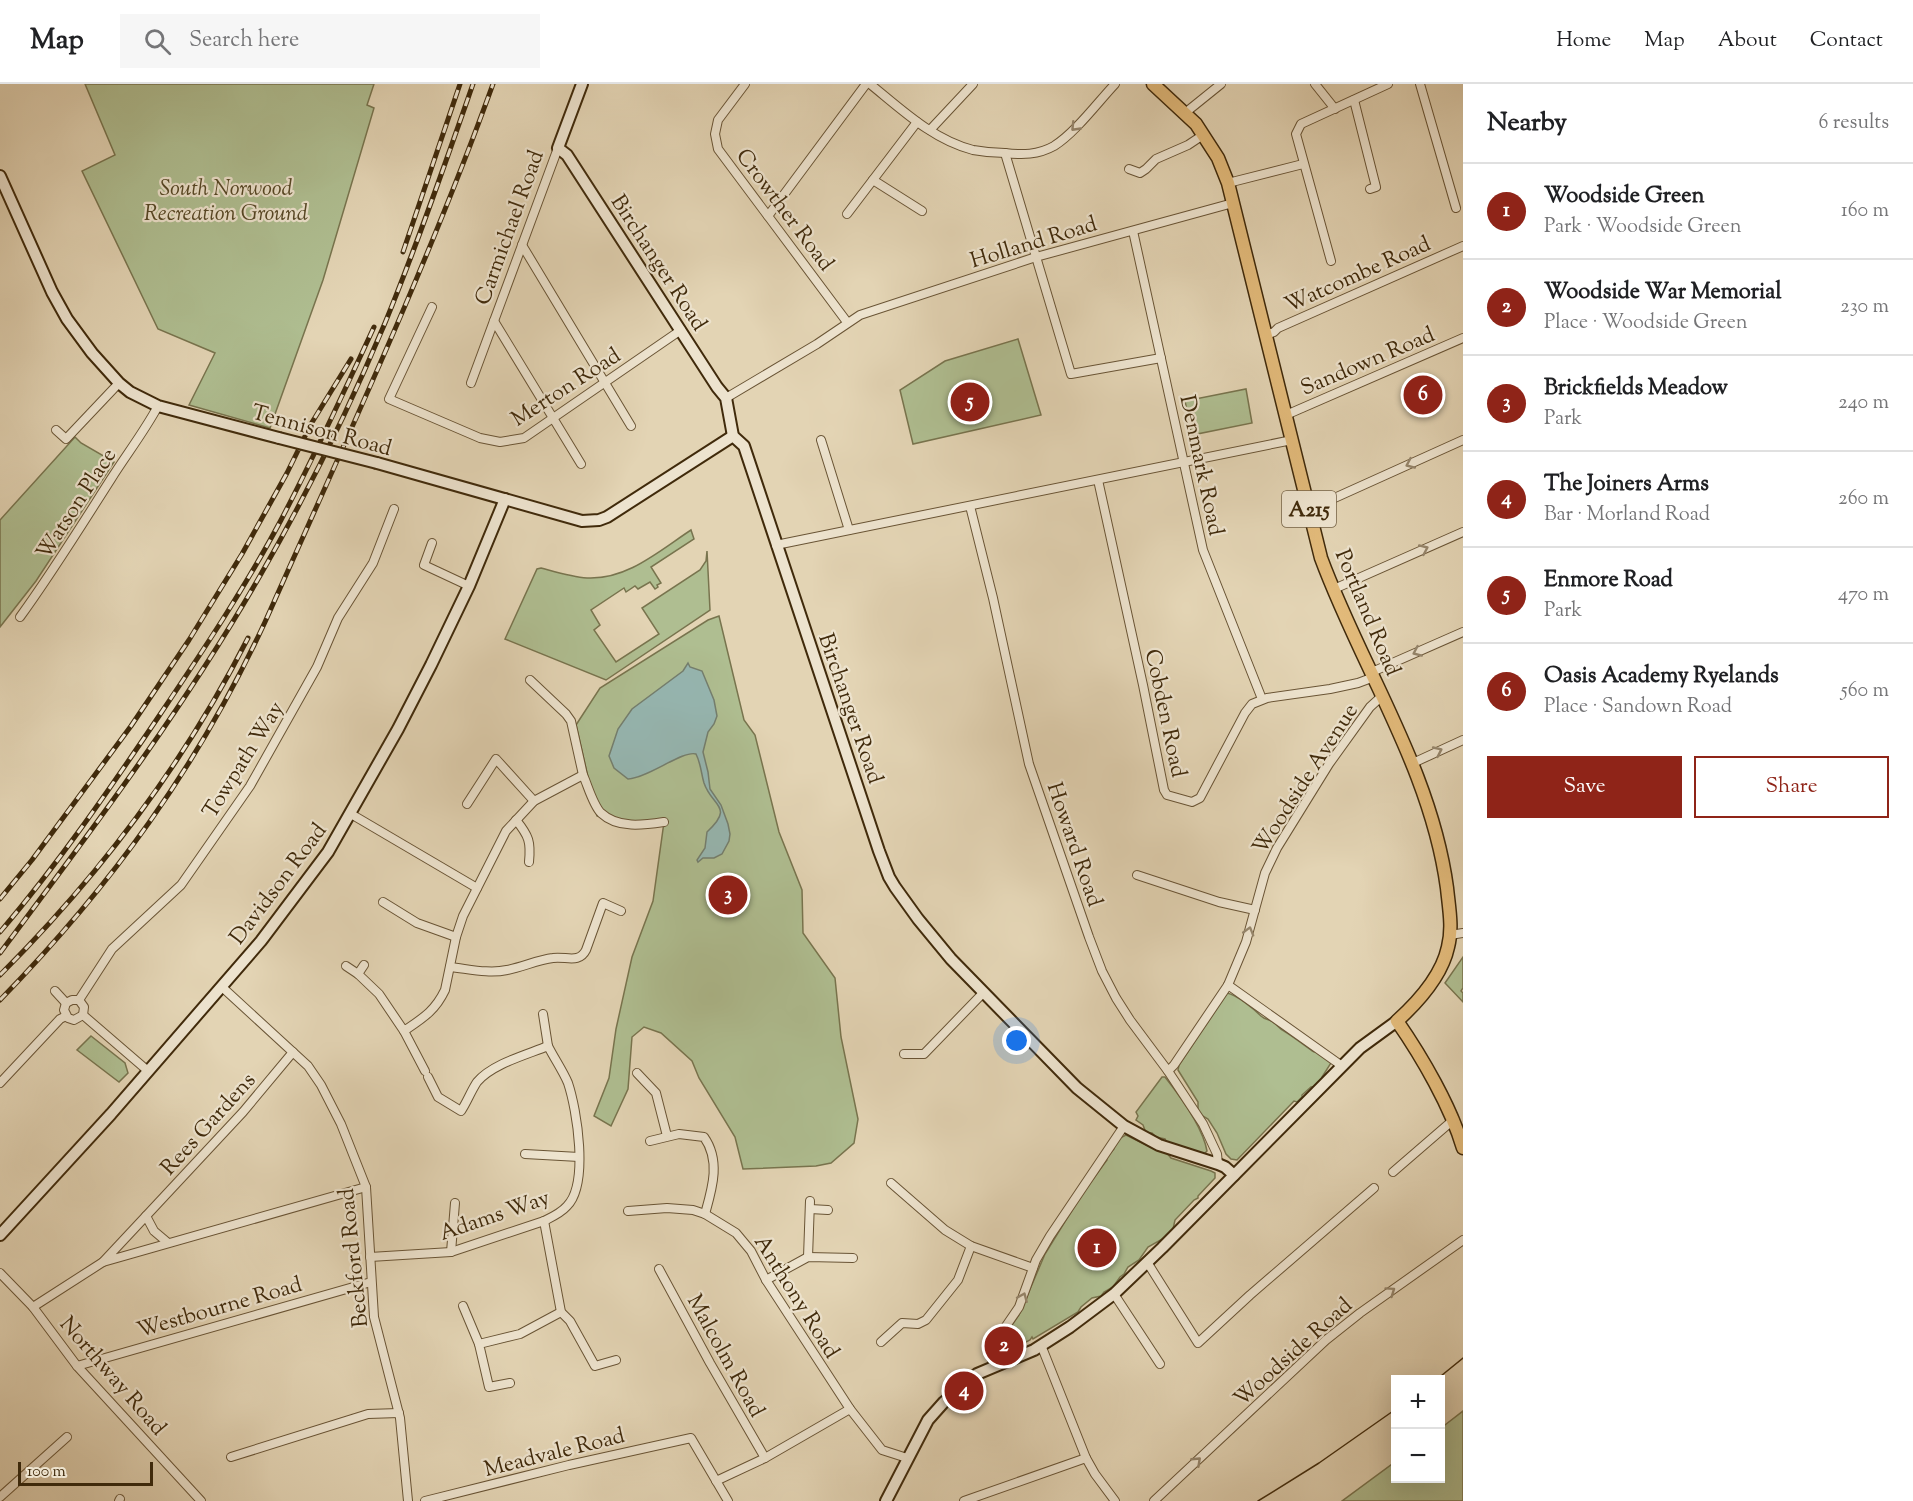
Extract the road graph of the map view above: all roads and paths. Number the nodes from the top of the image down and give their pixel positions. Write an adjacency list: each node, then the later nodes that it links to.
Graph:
1 (582, 84): 17 (street, Carmichael Road)
2 (745, 84): 29 (street, Crowther Road)
3 (868, 84): 14 (street); 29 (street)
4 (973, 84): 15 (street)
5 (1115, 84): 18 (street, one-way to 18)
6 (1153, 84): 13 (main road, Portland Road / A215)
7 (1221, 84): 13 (street)
8 (1315, 84): 12 (street)
9 (1388, 84): 11 (street)
10 (1420, 84): 26 (street)
11 (1354, 100): 12 (street); 24 (street)
12 (1335, 109): 19 (street)
13 (1185, 113): 16 (main road, Portland Road / A215)
14 (917, 122): 15 (street); 22 (street)
15 (930, 130): 18 (street)
16 (1203, 135): 20 (street); 23 (main road, Portland Road / A215)
17 (558, 148): 31 (street, Carmichael Road); 38 (street, Birchanger Road)
18 (1005, 153): 33 (street)
19 (1303, 164): 23 (street); 34 (street)
20 (1129, 169)
21 (0, 176): 42 (street, Tennison Road)
22 (873, 180): 27 (street); 28 (street)
23 (1228, 183): 25 (main road, Portland Road / A215)
24 (1370, 189)
25 (1233, 203): 30 (street, Holland Road); 39 (main road, Portland Road / A215)
26 (1456, 208)
27 (922, 211)
28 (847, 214)
29 (768, 216): 37 (street, Crowther Road)
30 (1133, 231): 33 (street, Holland Road); 41 (street, Denmark Road)
31 (522, 245): 36 (street, Carmichael Road); 44 (street)
32 (1463, 246): 39 (street, Watcombe Road)
33 (1036, 257): 37 (street, Holland Road); 41 (street)
34 (1331, 261)
35 (432, 307): 48 (street, Merton Road)
36 (494, 321): 43 (street, Carmichael Road); 48 (street)
37 (848, 322): 45 (street, Holland Road)
38 (681, 330): 44 (street, Merton Road); 45 (street, Birchanger Road)
39 (1266, 335): 47 (main road, Portland Road / A215)
40 (1463, 338): 47 (street, Sandown Road)
41 (1161, 358): 55 (street, Denmark Road)
42 (119, 383): 46 (street, Tennison Road); 50 (street)
43 (471, 383)
44 (606, 383): 48 (street, Merton Road); 49 (street)
45 (726, 398): 51 (street, Birchanger Road)
46 (158, 406): 58 (street, Tennison Road, bridge); 68 (street, Watson Place)
47 (1286, 415): 53 (main road, Portland Road / A215)
48 (554, 419): 56 (street)
49 (631, 426)
50 (56, 430)
51 (733, 436): 58 (street, Tennison Road); 65 (street, Birchanger Road)
52 (821, 440): 62 (street)
53 (1292, 440): 55 (street); 60 (main road, Portland Road / A215)
54 (1463, 440): 60 (street, one-way to 60)
55 (1184, 463): 57 (street); 73 (street, Denmark Road)
56 (581, 464)
57 (1098, 480): 59 (street); 73 (street, Cobden Road)
58 (505, 499): 66 (street, Davidson Road)
59 (970, 506): 62 (street); 110 (street, Howard Road)
60 (1308, 508): 67 (main road, Portland Road / A215)
61 (394, 509): 98 (street, Towpath Way)
62 (849, 530): 65 (street)
63 (1463, 532): 67 (street, one-way to 63)
64 (432, 543): 66 (street)
65 (776, 545): 97 (street, Birchanger Road)
66 (469, 586): 79 (street, Davidson Road)
67 (1334, 589): 70 (main road, Portland Road / A215)
68 (20, 617)
69 (1463, 632): 70 (street, one-way to 70)
70 (1373, 675): 72 (main road, Portland Road / A215); 73 (street)
71 (530, 680): 76 (street)
72 (1382, 696): 75 (main road, Portland Road / A215); 86 (street, Woodside Avenue)
73 (1262, 699)
74 (1463, 740): 75 (street, one-way to 74)
75 (1413, 763): 88 (main road, Portland Road / A215)
76 (583, 775): 77 (street); 81 (street)
77 (534, 801): 78 (street); 80 (street)
78 (467, 804)
79 (351, 814): 84 (street); 95 (street, Davidson Road)
80 (516, 820): 82 (street); 84 (street)
81 (664, 822)
82 (530, 862)
83 (1137, 875): 86 (street)
84 (477, 888): 89 (street)
85 (383, 902): 89 (street)
86 (1255, 910): 94 (street, Woodside Avenue, one-way to 86)
87 (621, 911): 92 (street)
88 (1457, 934): 103 (main road, Portland Road / A215)
89 (456, 937): 92 (street)
90 (364, 965): 93 (street)
91 (346, 966): 93 (street)
92 (450, 967): 104 (street)
93 (358, 974): 104 (street)
94 (1228, 985): 108 (street); 110 (street, Woodside Avenue)
95 (222, 987): 106 (street, Beckford Road); 109 (street, Davidson Road)
96 (55, 991): 99 (street)
97 (984, 992): 107 (street); 114 (street, Birchanger Road)
98 (79, 1000): 99 (street); 101 (street)
99 (66, 1003): 102 (street)
100 (543, 1014): 105 (street, Adams Way)
101 (83, 1015): 102 (street); 109 (street)
102 (66, 1016): 112 (street)
103 (1397, 1021): 108 (street); 113 (main road)
104 (404, 1031): 105 (street)
105 (548, 1046): 119 (street, Adams Way)
106 (293, 1052): 124 (street, Beckford Road); 130 (street, Rees Gardens)
107 (904, 1054)
108 (1342, 1066): 122 (street)
109 (148, 1071): 132 (street, Davidson Road)
110 (1168, 1071): 120 (street, Howard Road)
111 (637, 1073): 115 (street)
112 (0, 1083)
113 (1452, 1121): 117 (main road); 121 (street)
114 (1124, 1126): 120 (street, Birchanger Road); 143 (street)
115 (667, 1136): 116 (street); 129 (street)
116 (651, 1141)
117 (1463, 1148)
118 (525, 1154): 119 (street)
119 (579, 1157): 131 (street, Adams Way)
120 (1218, 1164): 122 (street, Birchanger Road)
121 (1393, 1172)
122 (1234, 1175): 141 (street)
123 (891, 1183): 135 (street)
124 (366, 1187): 134 (street, Rees Gardens); 137 (street, Beckford Road)
125 (1374, 1188): 141 (street)
126 (455, 1203): 136 (street)
127 (628, 1210): 129 (street, Anthony Road)
128 (828, 1210): 138 (street)
129 (705, 1214): 145 (street, Anthony Road)
130 (146, 1216): 134 (street); 140 (street, Rees Gardens)
131 (544, 1221): 136 (street, Adams Way); 150 (street)
132 (0, 1235)
133 (1463, 1240): 175 (street, Woodside Road, one-way to 133)
134 (167, 1242): 140 (street, Rees Gardens)
135 (971, 1246): 143 (street); 151 (street)
136 (452, 1252): 137 (street, Adams Way)
137 (370, 1257): 146 (street, Beckford Road)
138 (808, 1257): 139 (street); 145 (street)
139 (853, 1258)
140 (103, 1262): 149 (street, Rees Gardens)
141 (1147, 1262): 147 (street)
142 (659, 1269): 163 (street, Malcolm Road)
143 (1033, 1269): 157 (street, one-way to 143)
144 (0, 1273): 149 (street, Northway Road)
145 (766, 1280): 159 (street, Anthony Road)
146 (371, 1282): 156 (street, Westbourne Road); 160 (street, Beckford Road)
147 (1114, 1294): 153 (street); 155 (street)
148 (463, 1306): 152 (street)
149 (33, 1308): 156 (street, Northway Road)
150 (561, 1312): 152 (street); 154 (street)
151 (881, 1341)
152 (479, 1344): 158 (street)
153 (1041, 1346): 157 (street); 165 (street)
154 (616, 1360)
155 (1160, 1364)
156 (77, 1366): 168 (street, Northway Road)
157 (994, 1366): 164 (street)
158 (510, 1383)
159 (850, 1409): 163 (street); 164 (street, Anthony Road)
160 (399, 1413): 162 (street); 169 (street, Beckford Road)
161 (67, 1437): 167 (street)
162 (231, 1457)
163 (765, 1458): 166 (street)
164 (907, 1458): 172 (street)
165 (1086, 1458): 173 (street); 174 (street)
166 (716, 1481): 170 (street, Meadvale Road); 171 (street)
167 (0, 1497)
168 (201, 1501)
169 (408, 1501)
170 (425, 1501)
171 (728, 1501)
172 (886, 1501)
173 (964, 1501)
174 (1115, 1501)
175 (1154, 1501)

